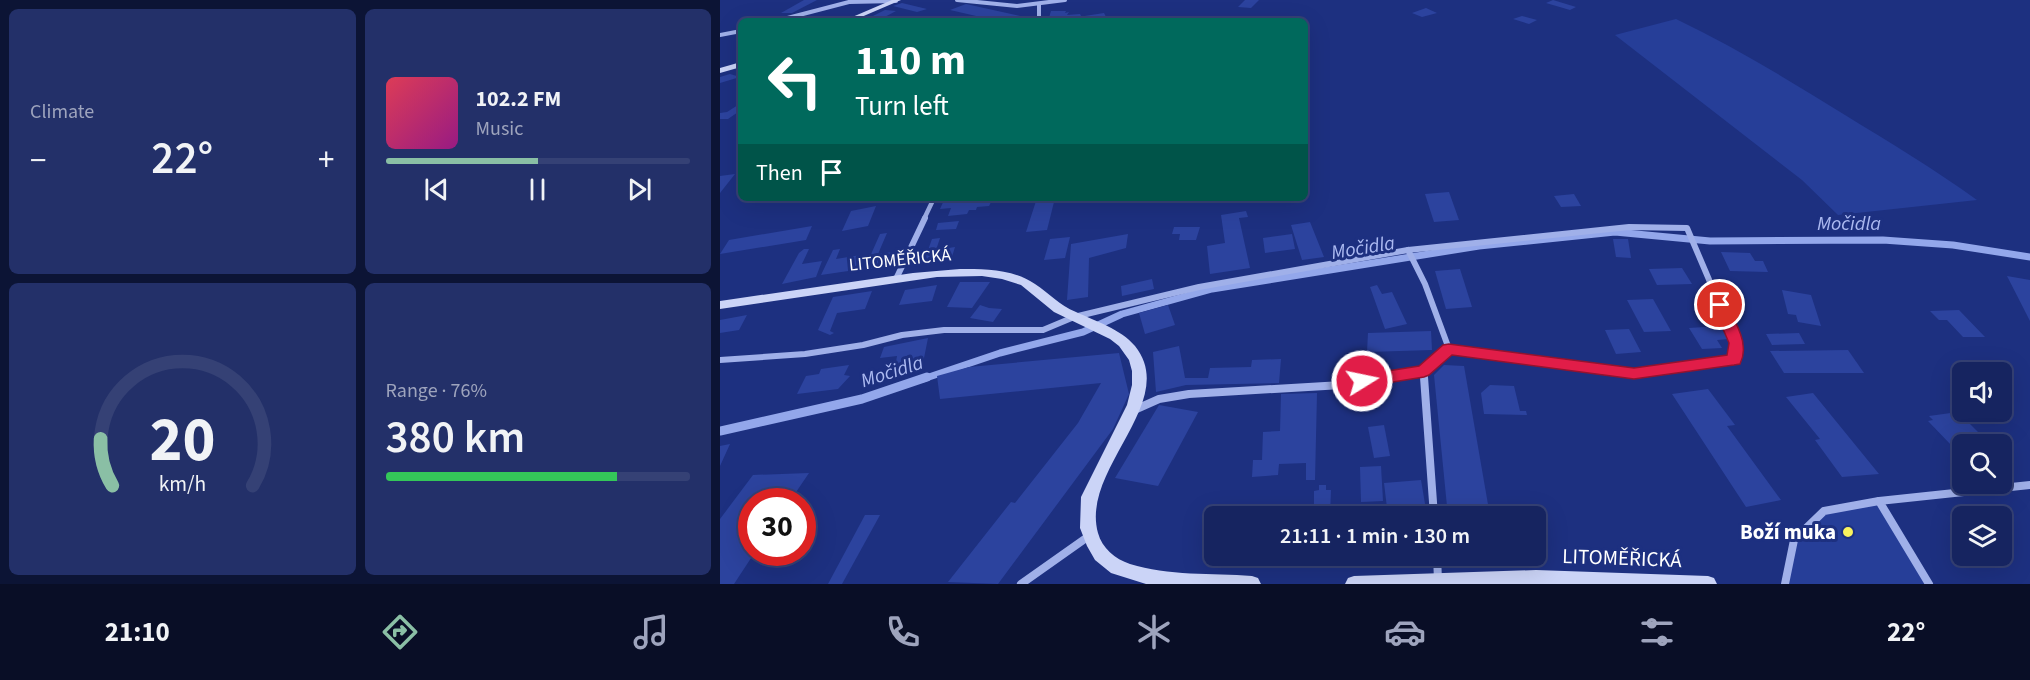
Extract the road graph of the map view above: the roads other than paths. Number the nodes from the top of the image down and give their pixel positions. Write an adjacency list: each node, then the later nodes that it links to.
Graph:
1 (897, 0): 5 (street); 6 (street)
2 (957, 0): 4 (street)
3 (1065, 0): 4 (street)
4 (1039, 4): 7 (street)
5 (788, 18)
6 (853, 18)
7 (1039, 18)
8 (738, 32): 9 (street)
9 (720, 35)
10 (738, 65): 11 (street)
11 (720, 71)
12 (933, 201): 14 (street)
13 (1408, 250): 16 (street); 17 (street); 17 (street)
14 (896, 279): 15 (street, LITOMĚŘICKÁ); 16 (street, LITOMĚŘICKÁ)
15 (720, 305)
16 (1078, 319): 18 (street); 20 (street, LITOMĚŘICKÁ)
17 (1449, 349): 19 (street)
18 (720, 360)
19 (1424, 371): 20 (street); 23 (street)
20 (1132, 412): 24 (street, LITOMĚŘICKÁ)
21 (2030, 485): 22 (street)
22 (1879, 501): 31 (street); 32 (street)
23 (1433, 506)
24 (1089, 536): 27 (street); 28 (street)
25 (1437, 566): 26 (street)
26 (1438, 581): 29 (street, LITOMĚŘICKÁ); 30 (street, LITOMĚŘICKÁ)
27 (1021, 584)
28 (1252, 584)
29 (1354, 584)
30 (1708, 584)
31 (1785, 584)
32 (1929, 584)

